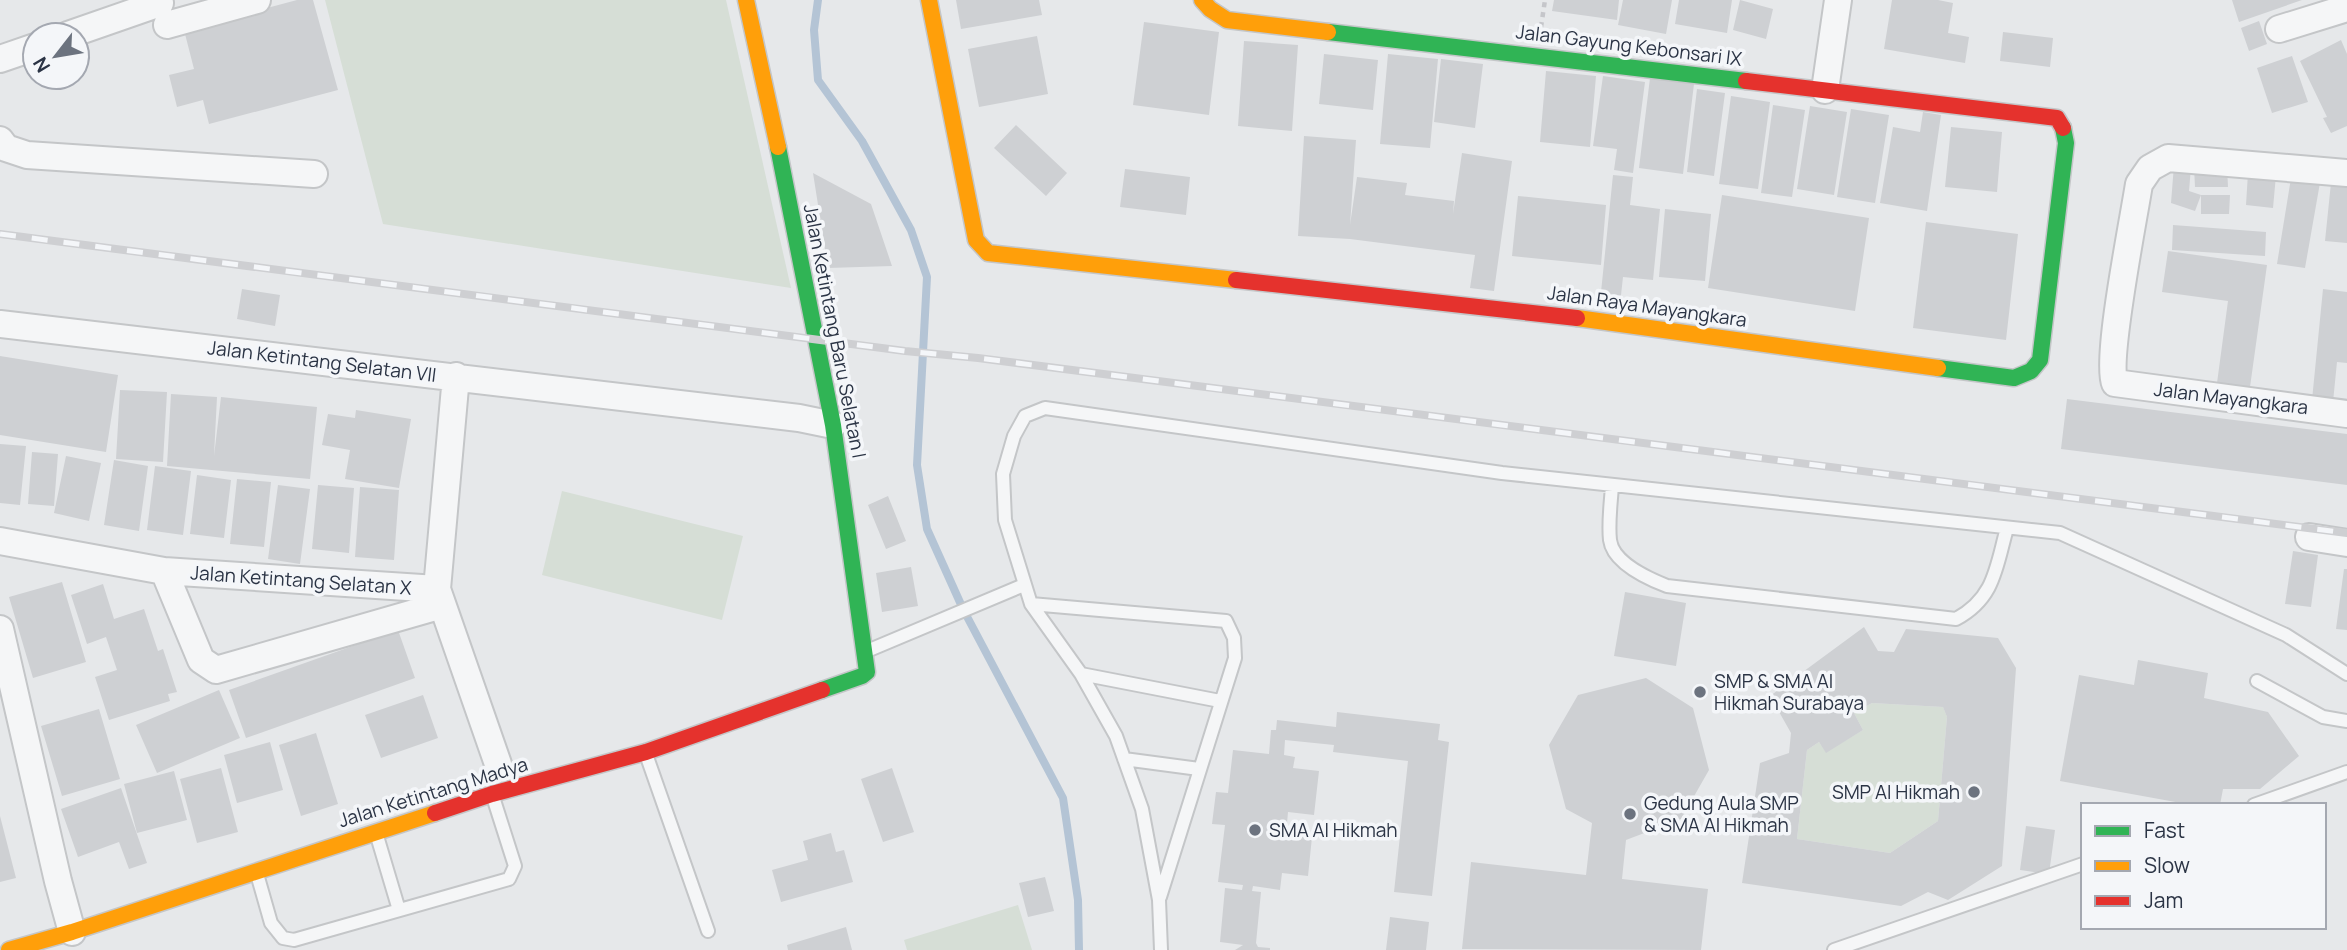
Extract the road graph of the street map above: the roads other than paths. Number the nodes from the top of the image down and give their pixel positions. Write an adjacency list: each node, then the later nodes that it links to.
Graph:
1 (257, 0): 7 (street)
2 (746, 0): 20 (street, Jalan Ketintang Baru Selatan I)
3 (929, 0): 13 (street, Jalan Raya Mayangkara)
4 (1202, 0): 12 (street, Jalan Gayung Kebonsari IX)
5 (1838, 0): 12 (street)
6 (2347, 8): 8 (street)
7 (165, 18): 9 (street)
8 (2278, 29)
9 (91, 31)
10 (21, 52): 11 (street)
11 (0, 59)
12 (1825, 90): 13 (street, Jalan Gayung Kebonsari IX)
13 (2057, 118)
14 (0, 140): 16 (street)
15 (2347, 173): 19 (street, Jalan Mayangkara)
16 (314, 174)
17 (0, 324): 18 (street, Jalan Ketintang Selatan VII)
18 (456, 376): 20 (street); 28 (street, Jalan Ketintang Selatan VII)
19 (2347, 414)
20 (833, 425): 31 (street, Jalan Ketintang Baru Selatan I)
21 (1612, 485): 22 (lane); 22 (lane); 27 (lane)
22 (2007, 528): 34 (lane)
23 (2309, 537): 25 (street)
24 (0, 541): 26 (street, Jalan Ketintang Selatan X)
25 (2347, 542)
26 (164, 571): 28 (street, Jalan Ketintang Selatan X); 28 (street, Jalan Ketintang Selatan X)
27 (1024, 585): 29 (lane); 31 (lane)
28 (440, 597): 40 (street, Jalan Ketintang Selatan VII)
29 (1031, 604): 33 (lane); 36 (lane)
30 (0, 629): 51 (street)
31 (865, 652): 32 (street, Jalan Ketintang Baru Selatan I)
32 (867, 672): 38 (street, Jalan Ketintang Madya)
33 (1081, 674): 36 (lane); 39 (lane)
34 (2347, 674)
35 (2258, 681): 37 (lane)
36 (1220, 701): 41 (lane)
37 (2347, 721)
38 (646, 752): 43 (street, Jalan Ketintang Madya); 50 (lane)
39 (1124, 759): 41 (lane); 48 (lane)
40 (498, 764)
41 (1199, 769): 48 (lane)
42 (2347, 772): 44 (lane)
43 (492, 794): 45 (street, Jalan Ketintang Madya); 49 (lane)
44 (2260, 803)
45 (376, 832): 47 (street, Jalan Ketintang Madya); 49 (lane)
46 (2081, 865): 54 (lane)
47 (256, 870): 49 (lane); 51 (street, Jalan Ketintang Madya)
48 (1159, 900): 53 (lane)
49 (399, 910)
50 (708, 931)
51 (72, 932): 52 (street, Jalan Ketintang Madya)
52 (9, 950)
53 (1161, 950)
54 (1834, 950)

